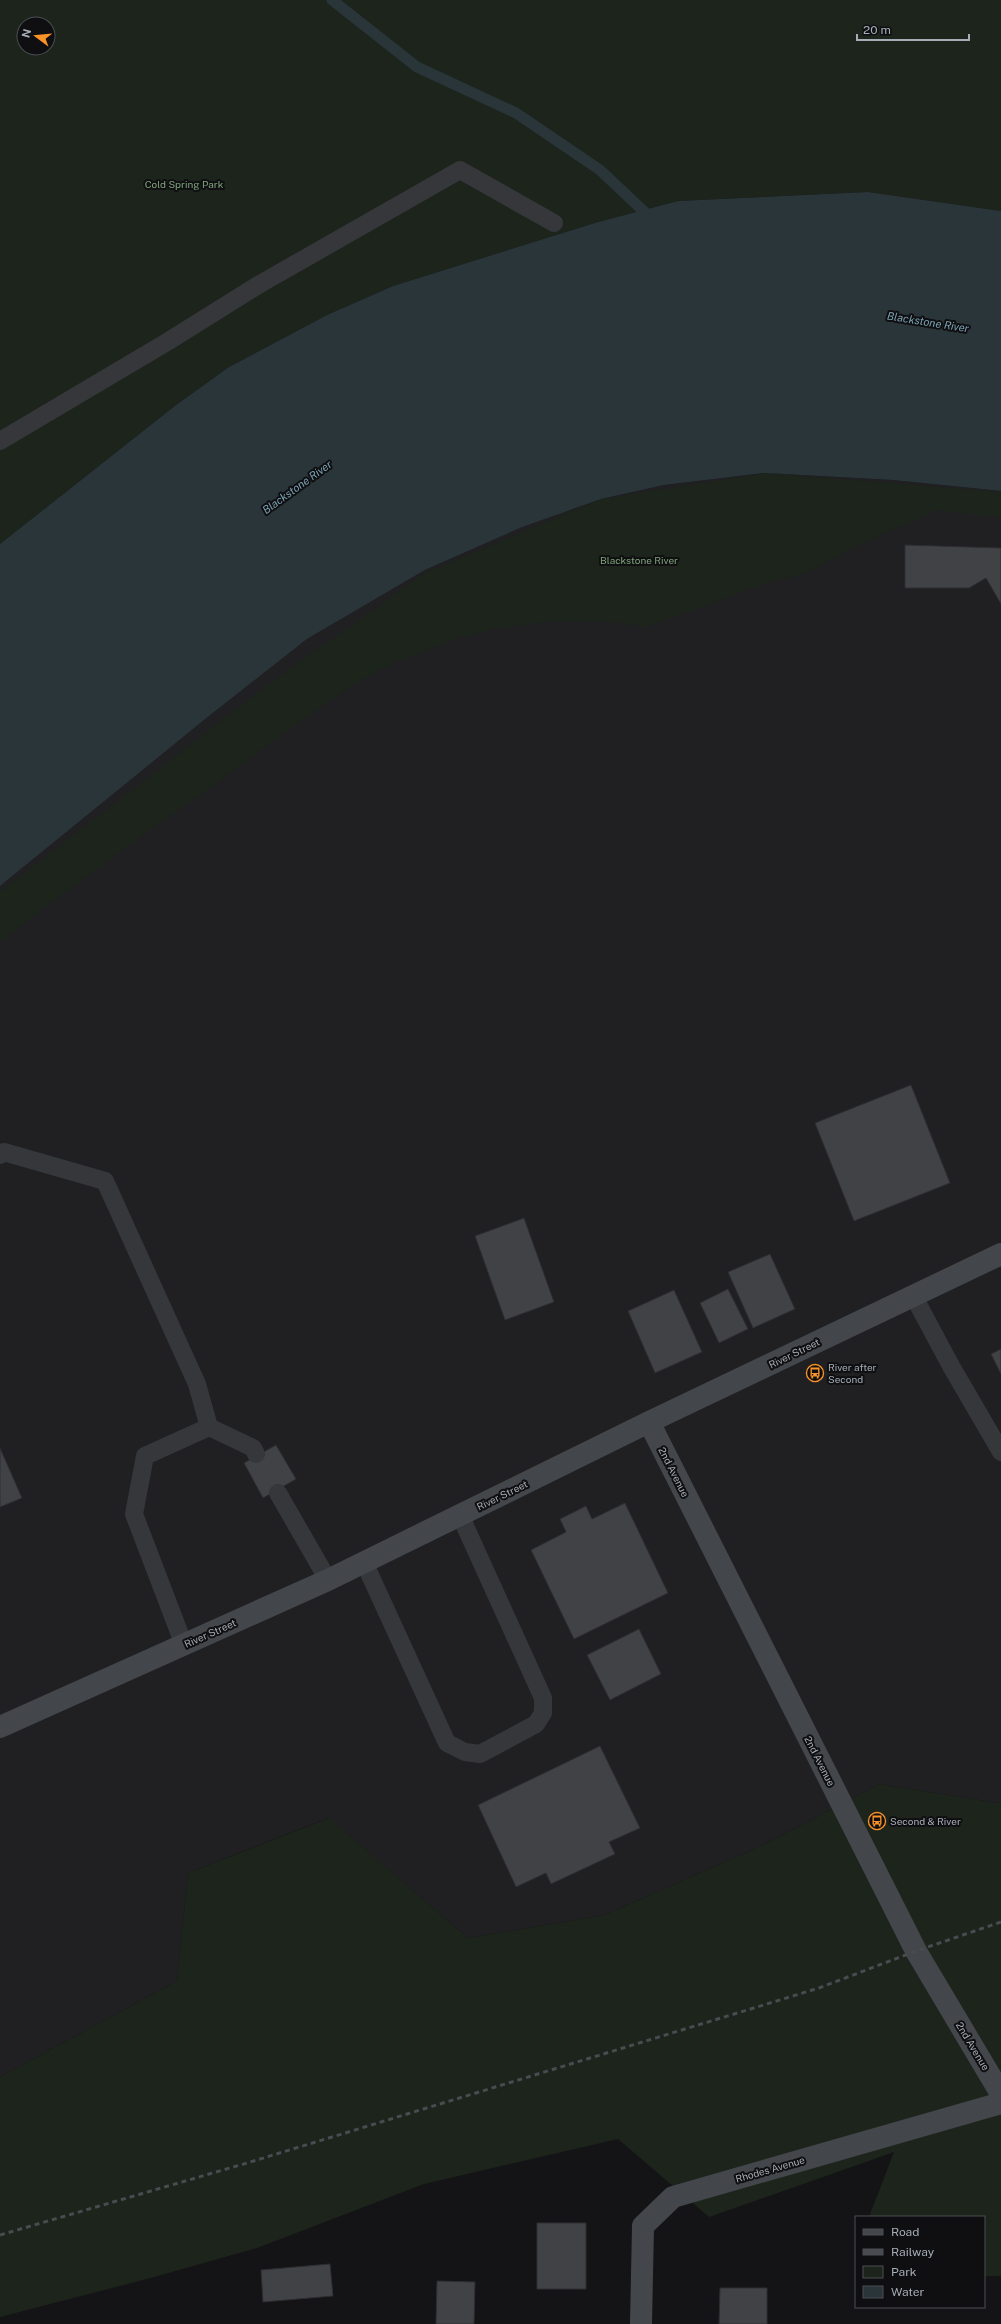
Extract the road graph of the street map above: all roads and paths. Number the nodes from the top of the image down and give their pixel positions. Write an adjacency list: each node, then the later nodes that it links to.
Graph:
1 (554, 223): 2 (lane)
2 (0, 441)
3 (0, 1155): 7 (lane)
4 (1001, 1254): 5 (street, River Street)
5 (913, 1295): 6 (street, River Street); 8 (lane)
6 (649, 1422): 11 (street, River Street); 16 (street, 2nd Avenue)
7 (210, 1427): 9 (lane); 14 (lane)
8 (1001, 1452)
9 (256, 1454)
10 (278, 1493): 13 (lane)
11 (460, 1515): 12 (street, River Street); 12 (lane)
12 (364, 1562): 13 (street, River Street)
13 (328, 1580): 14 (street, River Street)
14 (184, 1645): 15 (street, River Street)
15 (0, 1726)
16 (1001, 2094)
17 (1001, 2103): 18 (street, Rhodes Avenue)
18 (641, 2324)

